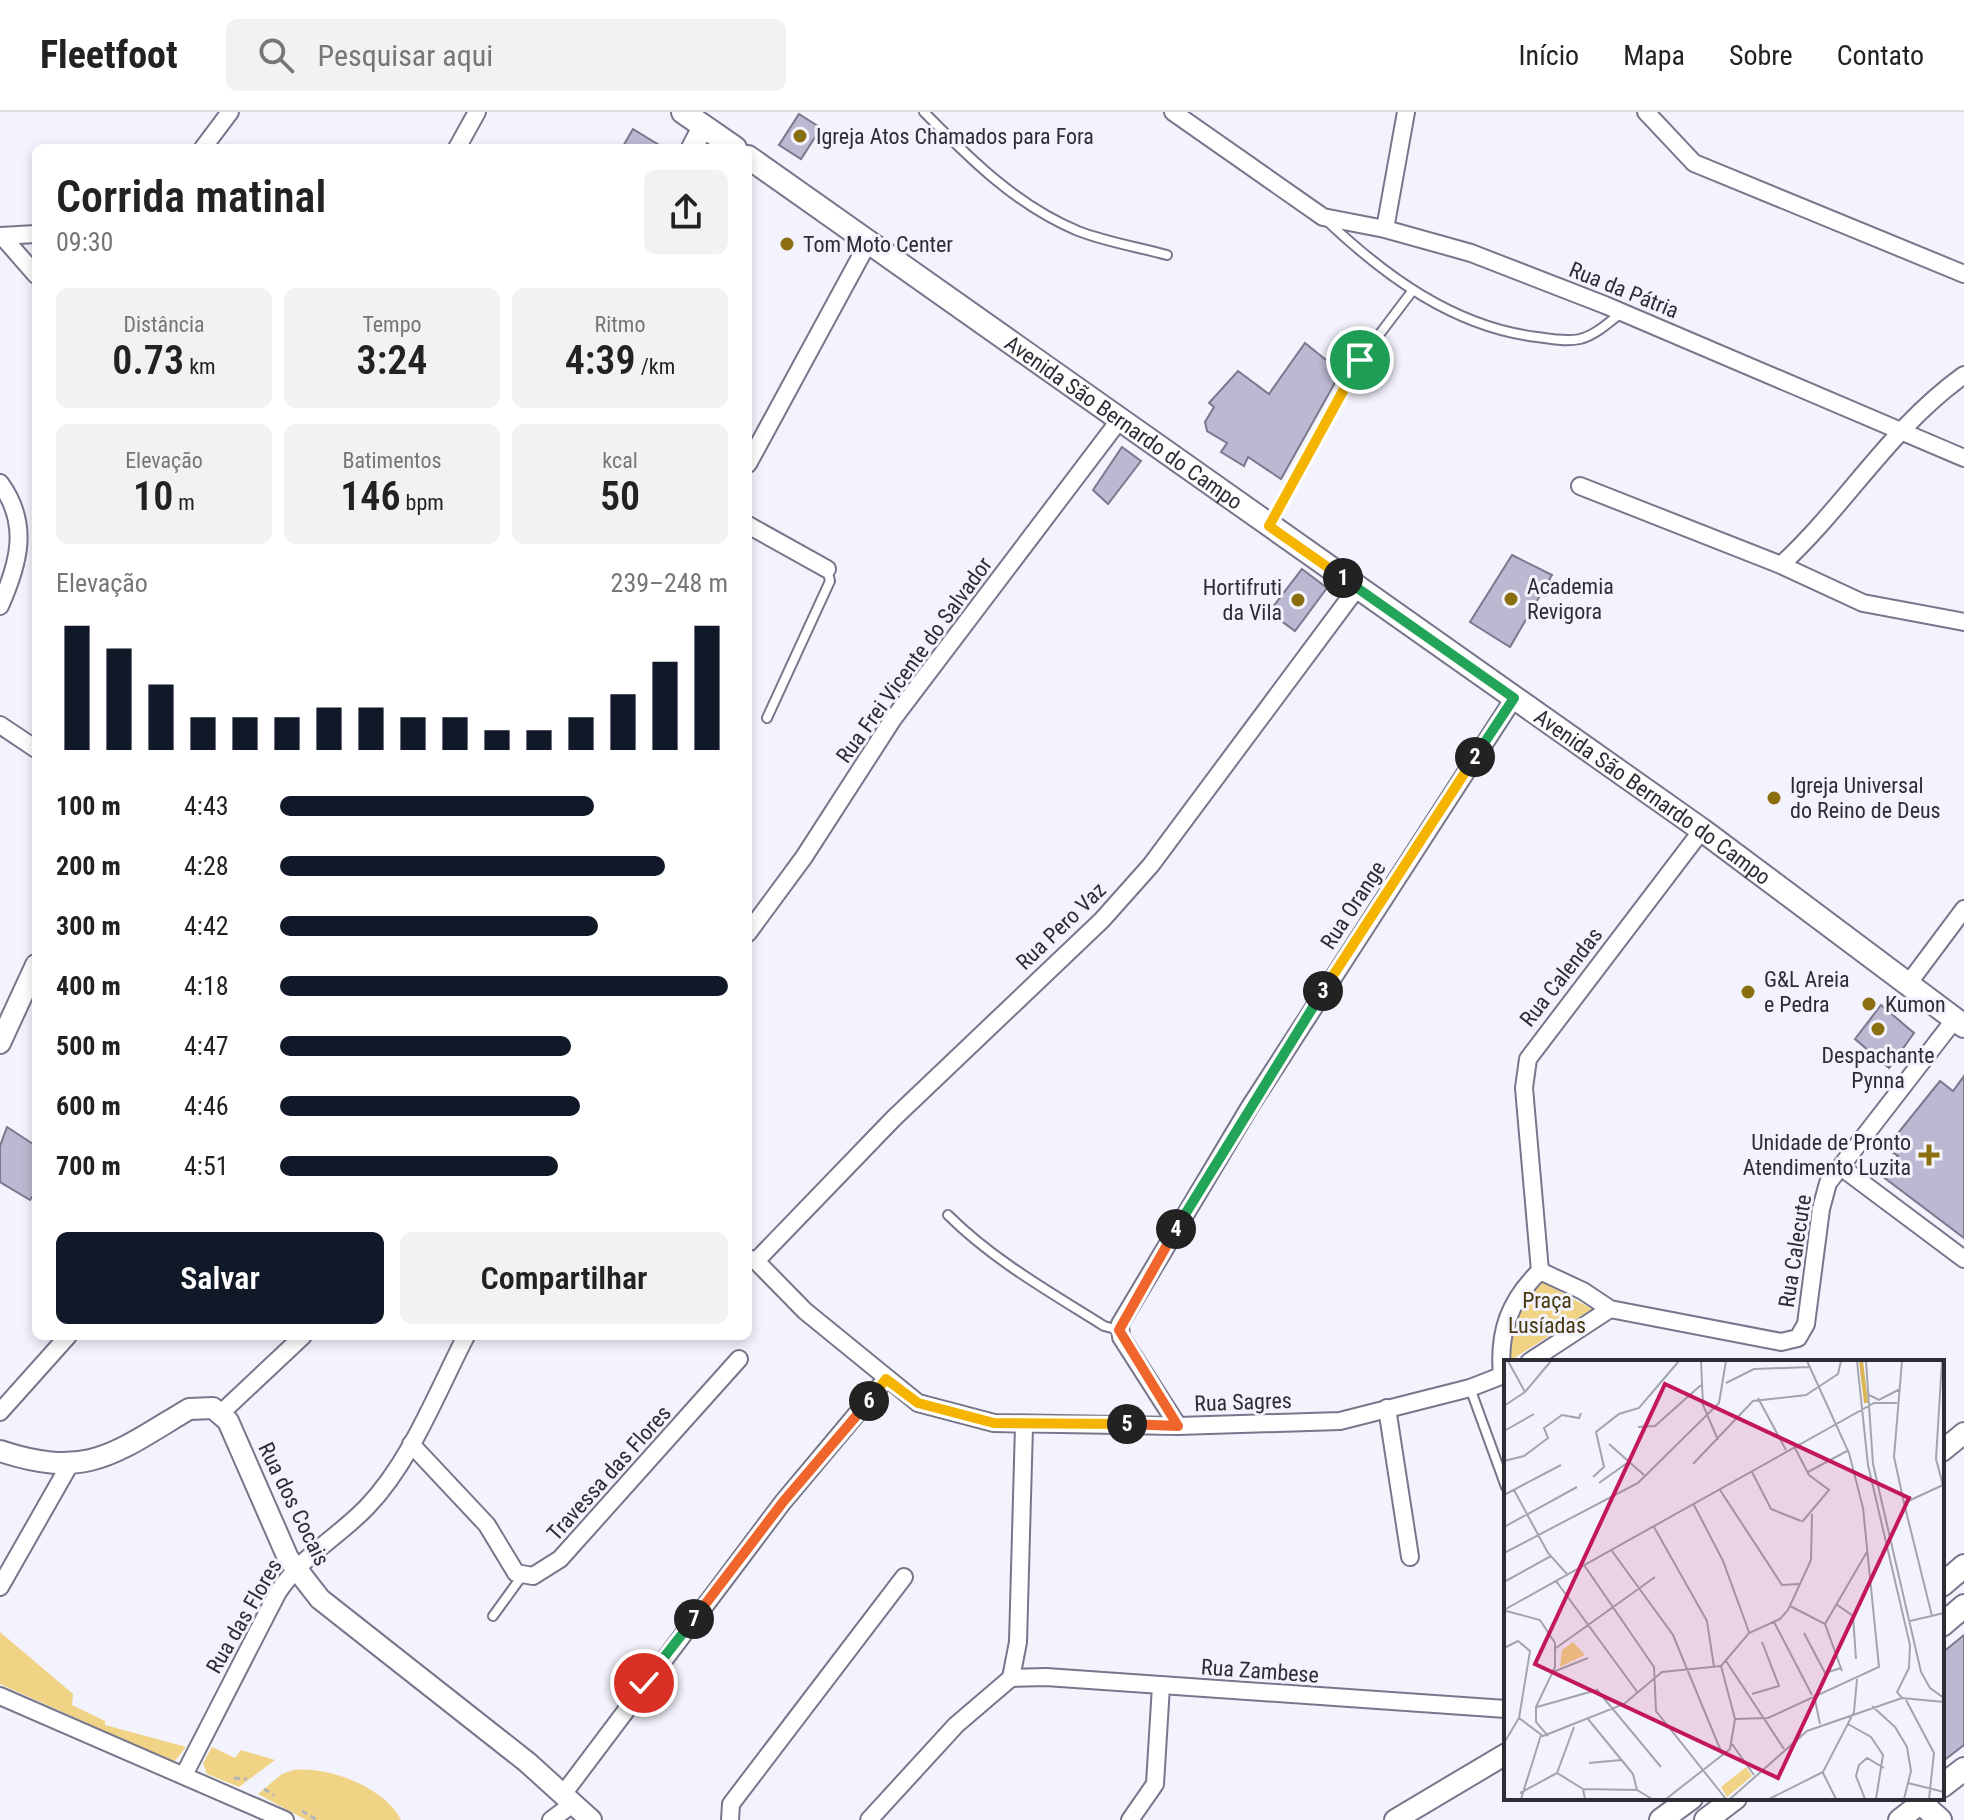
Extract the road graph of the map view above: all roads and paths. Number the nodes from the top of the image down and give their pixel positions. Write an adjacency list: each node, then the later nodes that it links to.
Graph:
1 (230, 112): 9 (street)
2 (477, 112): 10 (street)
3 (683, 112): 8 (main road)
4 (924, 112): 19 (lane)
5 (1173, 112): 14 (street)
6 (1406, 112): 15 (street)
7 (1646, 112): 21 (street)
8 (703, 127): 11 (street); 12 (main road)
9 (206, 144)
10 (459, 144)
11 (694, 144)
12 (729, 144)
13 (752, 160): 18 (main road, Avenida São Bernardo do Campo)
14 (1323, 217): 15 (street, Rua da Pátria); 22 (lane)
15 (1385, 229): 23 (street, Rua da Pátria)
16 (32, 234): 17 (street)
17 (1, 236): 20 (street)
18 (869, 241): 25 (main road, Avenida São Bernardo do Campo); 27 (street)
19 (1167, 255)
20 (32, 271)
21 (1964, 274)
22 (1413, 290): 23 (lane); 31 (lane)
23 (1622, 313): 26 (street, Rua da Pátria)
24 (1964, 375): 26 (street)
25 (1121, 418): 31 (main road, Avenida São Bernardo do Campo); 44 (street, Rua Frei Vicente do Salvador)
26 (1899, 429): 28 (street, Rua da Pátria); 33 (street)
27 (752, 457)
28 (1964, 458)
29 (0, 483): 36 (street)
30 (1580, 486): 33 (street)
31 (1269, 526): 35 (main road, Avenida São Bernardo do Campo)
32 (752, 527): 34 (street)
33 (1781, 565): 37 (street)
34 (827, 569): 39 (lane)
35 (1357, 588): 38 (main road, Avenida São Bernardo do Campo); 52 (street, Rua Pero Vaz)
36 (0, 606)
37 (1964, 622)
38 (1514, 698): 42 (main road, Avenida São Bernardo do Campo); 55 (street, Rua Orange)
39 (767, 718)
40 (0, 725): 41 (street)
41 (32, 746)
42 (1702, 830): 46 (main road, Avenida São Bernardo do Campo); 53 (street, Rua Calendas)
43 (1964, 909): 46 (street)
44 (752, 928)
45 (32, 974): 48 (street)
46 (1908, 984): 47 (main road, Avenida São Bernardo do Campo)
47 (1959, 1023): 49 (street, Rua Calecute)
48 (0, 1043)
49 (1841, 1167): 51 (street); 54 (street, Rua Calecute)
50 (948, 1215): 55 (lane)
51 (1964, 1259)
52 (752, 1260): 62 (street, Rua Sagres)
53 (1540, 1271): 54 (street); 61 (street)
54 (1610, 1309): 60 (street)
55 (1119, 1330): 68 (street)
56 (64, 1340): 65 (street)
57 (299, 1340): 66 (street)
58 (464, 1340): 70 (street, Rua das Flores)
59 (739, 1359): 78 (street, Travessa das Flores)
60 (1532, 1360)
61 (1504, 1375): 63 (street, Rua Sagres)
62 (886, 1379): 67 (street, Rua Sagres); 93 (street)
63 (1470, 1388): 64 (street, Rua Sagres); 74 (lane)
64 (1387, 1408): 68 (street, Rua Sagres); 75 (street)
65 (0, 1412)
66 (221, 1413): 73 (street); 77 (street, Rua dos Cocais)
67 (1024, 1426): 68 (street, Rua Sagres); 85 (street)
68 (1178, 1426)
69 (1964, 1433): 71 (street)
70 (411, 1444): 77 (street, Rua das Flores); 78 (street)
71 (1944, 1449)
72 (0, 1451): 73 (street)
73 (70, 1464): 81 (street)
74 (1504, 1482)
75 (1410, 1557)
76 (1964, 1566): 80 (main road)
77 (295, 1567): 91 (street, Rua das Flores); 93 (street, Rua dos Cocais)
78 (522, 1576): 83 (lane)
79 (904, 1577): 100 (street)
80 (1944, 1583)
81 (0, 1587)
82 (1964, 1606): 84 (main road)
83 (493, 1616)
84 (1944, 1623)
85 (1011, 1678): 86 (street, Rua Zambese); 101 (street)
86 (1161, 1686): 88 (street, Rua Zambese); 102 (street)
87 (0, 1696): 91 (street)
88 (1504, 1709)
89 (1504, 1755): 103 (street)
90 (1964, 1769): 92 (main road)
91 (184, 1775): 97 (street)
92 (1944, 1784)
93 (569, 1798): 98 (street); 99 (street, Rua dos Cocais)
94 (1688, 1800): 104 (main road)
95 (1732, 1800): 105 (main road)
96 (1922, 1800): 106 (street); 107 (main road)
97 (285, 1820)
98 (551, 1820)
99 (591, 1820)
100 (730, 1820)
101 (869, 1820)
102 (1130, 1820)
103 (1395, 1820)
104 (1661, 1820)
105 (1706, 1820)
106 (1899, 1820)
107 (1940, 1820)

